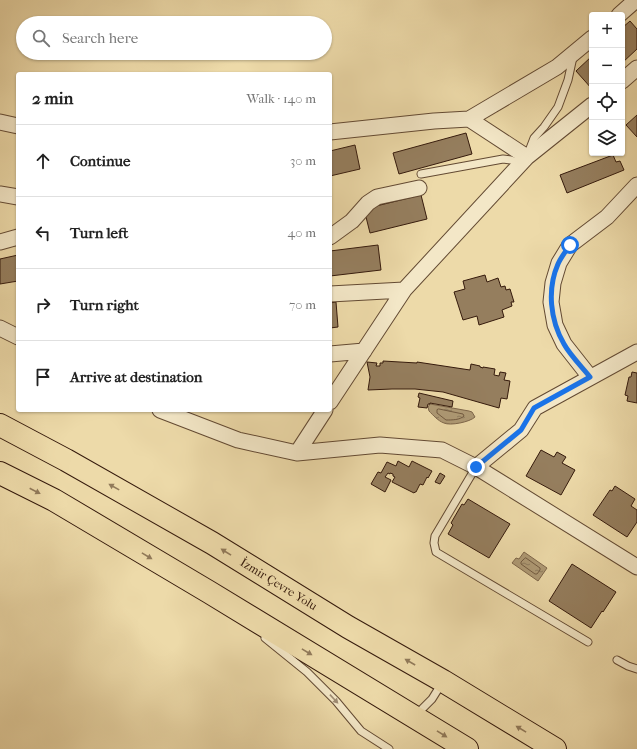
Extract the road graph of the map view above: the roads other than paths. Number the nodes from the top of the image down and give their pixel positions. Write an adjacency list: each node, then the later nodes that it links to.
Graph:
1 (636, 0): 2 (street)
2 (622, 12)
3 (589, 40): 4 (street)
4 (574, 53): 8 (street); 12 (lane)
5 (637, 68): 6 (street)
6 (625, 78)
7 (589, 107): 12 (street)
8 (469, 119): 11 (street); 12 (street)
9 (0, 122): 10 (street)
10 (16, 126)
11 (332, 132)
12 (524, 160): 13 (lane); 20 (street)
13 (420, 181): 17 (street)
14 (637, 185): 27 (street)
15 (0, 194): 16 (street)
16 (16, 197)
17 (332, 236)
18 (16, 238): 19 (street)
19 (0, 242)
20 (404, 290): 21 (street); 24 (street)
21 (332, 294)
22 (0, 328): 23 (street)
23 (16, 336)
24 (364, 351): 26 (street); 28 (street)
25 (637, 352): 27 (street)
26 (332, 354)
27 (590, 377): 33 (street)
28 (332, 399)
29 (165, 412): 32 (street)
30 (324, 412): 32 (street)
31 (0, 425): 42 (highway, İzmir Çevre Yolu, one-way to 31)
32 (297, 453): 33 (street)
33 (476, 467): 35 (street); 39 (lane)
34 (0, 473): 36 (highway, one-way to 36)
35 (637, 567)
36 (209, 592): 37 (lane); 43 (highway, one-way to 43)
37 (252, 627)
38 (258, 632): 44 (lane, one-way to 44)
39 (588, 642)
40 (617, 660): 41 (lane)
41 (637, 669)
42 (443, 681): 43 (lane); 46 (highway, İzmir Çevre Yolu, one-way to 42)
43 (414, 717): 45 (highway, one-way to 45)
44 (389, 749)
45 (466, 749)
46 (555, 749)

